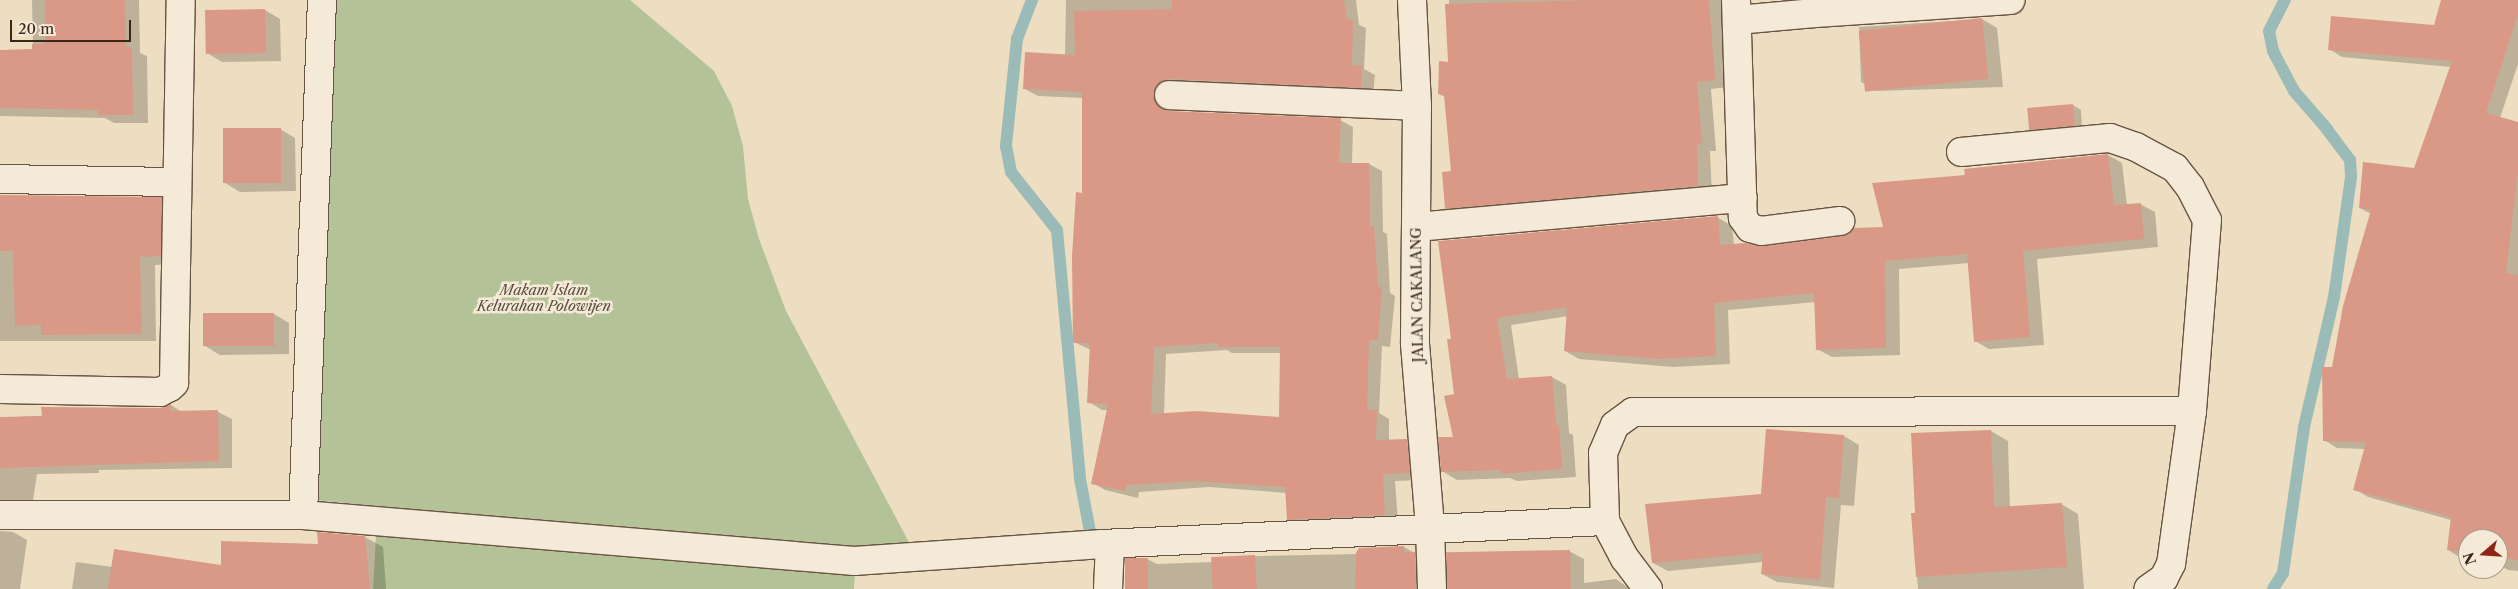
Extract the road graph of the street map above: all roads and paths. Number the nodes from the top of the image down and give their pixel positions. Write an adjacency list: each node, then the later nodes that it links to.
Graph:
1 (181, 0): 10 (street)
2 (322, 0): 17 (street)
3 (1412, 0): 7 (street, JALAN CAKALANG)
4 (2011, 0): 5 (street)
5 (1737, 10): 11 (street)
6 (1169, 95): 7 (street)
7 (1417, 106): 13 (street, JALAN CAKALANG)
8 (1962, 152): 15 (street)
9 (0, 179): 10 (street)
10 (177, 182): 14 (street)
11 (1743, 198): 12 (street); 13 (street)
12 (1840, 221)
13 (1416, 227): 19 (street, JALAN CAKALANG)
14 (0, 389)
15 (2192, 411): 18 (street); 24 (street)
16 (0, 515): 17 (street)
17 (303, 515): 20 (street)
18 (1605, 521): 19 (street); 23 (street)
19 (1430, 528): 20 (street); 22 (street, JALAN CAKALANG)
20 (1106, 544): 21 (street)
21 (1108, 589)
22 (1432, 589)
23 (1648, 589)
24 (2148, 589)

